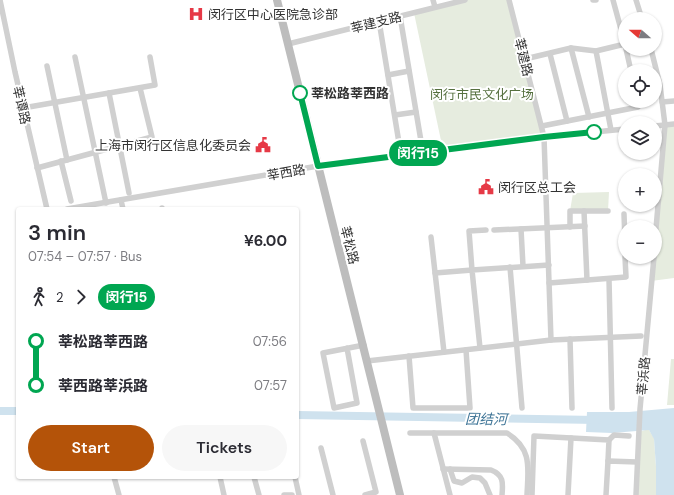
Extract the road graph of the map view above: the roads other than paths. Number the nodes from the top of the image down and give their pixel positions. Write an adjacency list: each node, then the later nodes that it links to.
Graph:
1 (0, 0): 30 (street, 莘谭路)
2 (277, 0): 13 (main road, 莘松路)
3 (433, 0): 8 (street)
4 (465, 0): 8 (street, 莘建支路)
5 (509, 0): 20 (street, 莘建路)
6 (613, 0): 11 (street)
7 (636, 0): 9 (street)
8 (435, 7): 10 (street, 莘建支路)
9 (640, 12)
10 (400, 16): 12 (street, 莘建支路); 22 (street)
11 (618, 18)
12 (379, 21): 13 (street, 莘建支路); 23 (street)
13 (288, 44): 49 (main road, 莘松路)
14 (618, 46): 16 (street)
15 (571, 48): 16 (street); 17 (street); 35 (street)
16 (596, 51): 33 (street)
17 (550, 54): 20 (street); 36 (street)
18 (75, 57): 26 (street)
19 (150, 57): 24 (street)
20 (525, 59): 40 (street, 莘建路)
21 (47, 66): 28 (street)
22 (409, 71): 23 (street); 32 (street)
23 (388, 75): 34 (street)
24 (140, 88): 25 (street); 44 (street)
25 (109, 93): 26 (street); 44 (street)
26 (84, 97): 28 (street); 45 (street)
27 (674, 101): 29 (street)
28 (54, 102): 30 (street); 48 (street)
29 (662, 102): 37 (street)
30 (23, 108): 50 (street, 莘谭路)
31 (633, 108): 33 (street)
32 (416, 112): 34 (street); 46 (street)
33 (608, 113): 35 (street); 42 (street)
34 (395, 115): 47 (street)
35 (589, 117): 36 (street)
36 (567, 121): 40 (street)
37 (665, 124): 38 (street); 39 (street); 62 (street)
38 (674, 124)
39 (662, 125)
40 (542, 126): 43 (street, 莘建路)
41 (618, 129): 42 (street, 莘西路)
42 (611, 130): 43 (street, 莘西路)
43 (544, 137): 46 (street, 莘西路); 65 (street, 莘建路)
44 (120, 146): 45 (street); 51 (street)
45 (95, 152): 48 (street); 54 (street)
46 (423, 153): 47 (street, 莘西路)
47 (401, 155): 49 (street, 莘西路)
48 (64, 161): 50 (street); 53 (street)
49 (318, 166): 52 (street, 莘西路); 85 (main road, 莘松路)
50 (37, 168): 55 (street, 莘谭路)
51 (129, 193)
52 (121, 200): 54 (street, 莘西路); 57 (street)
53 (71, 201)
54 (106, 202): 56 (street, 莘西路)
55 (47, 207)
56 (78, 207)
57 (123, 207)
58 (584, 211): 59 (street); 63 (street); 64 (street)
59 (608, 211)
60 (624, 214): 61 (street)
61 (624, 220)
62 (657, 220)
63 (585, 226): 64 (street); 78 (street)
64 (570, 227): 65 (street)
65 (548, 228): 66 (street); 72 (street, 莘建路)
66 (521, 229): 68 (street); 73 (street)
67 (486, 230): 75 (street)
68 (494, 230)
69 (431, 238): 76 (street)
70 (625, 264): 77 (street)
71 (653, 264): 103 (street, 莘浜路)
72 (549, 265): 73 (street); 79 (street, 莘建路)
73 (523, 266): 74 (street)
74 (510, 267): 75 (street); 84 (street)
75 (472, 270): 76 (street); 87 (street)
76 (435, 273): 89 (street)
77 (609, 279): 78 (street); 81 (street)
78 (587, 280): 79 (street)
79 (549, 284): 83 (street, 莘建路)
80 (641, 336): 81 (street)
81 (611, 337): 82 (street); 94 (street)
82 (570, 339): 83 (street); 93 (street)
83 (551, 340): 84 (street)
84 (516, 344): 87 (street); 92 (street)
85 (364, 345): 86 (street); 91 (main road, 莘松路)
86 (347, 348): 86 (street)
87 (480, 348): 88 (street)
88 (466, 350): 89 (street); 90 (street)
89 (444, 352): 90 (street)
90 (409, 356): 91 (street)
91 (367, 361): 118 (main road, 莘松路)
92 (522, 408)
93 (572, 408)
94 (612, 408)
95 (410, 433): 96 (street)
96 (434, 433): 104 (street); 123 (street)
97 (629, 436): 99 (street)
98 (571, 438): 99 (street); 124 (street); 125 (street)
99 (609, 440): 102 (street)
100 (364, 441): 117 (street)
101 (321, 448): 116 (street)
102 (608, 461): 103 (street); 126 (street)
103 (638, 462): 127 (street, 莘浜路)
104 (443, 469): 105 (street); 119 (street)
105 (450, 470): 121 (street); 122 (street)
106 (115, 479): 110 (street)
107 (220, 479): 111 (street)
108 (255, 479): 112 (street)
109 (295, 479): 115 (street)
110 (119, 495)
111 (224, 495)
112 (259, 495)
113 (285, 495): 114 (street)
114 (292, 495)
115 (299, 495)
116 (333, 495)
117 (365, 495)
118 (400, 495)
119 (450, 495)
120 (486, 495): 121 (street)
121 (490, 495): 122 (street)
122 (502, 495)
123 (527, 495)
124 (532, 495)
125 (568, 495)
126 (606, 495)
127 (636, 495)

